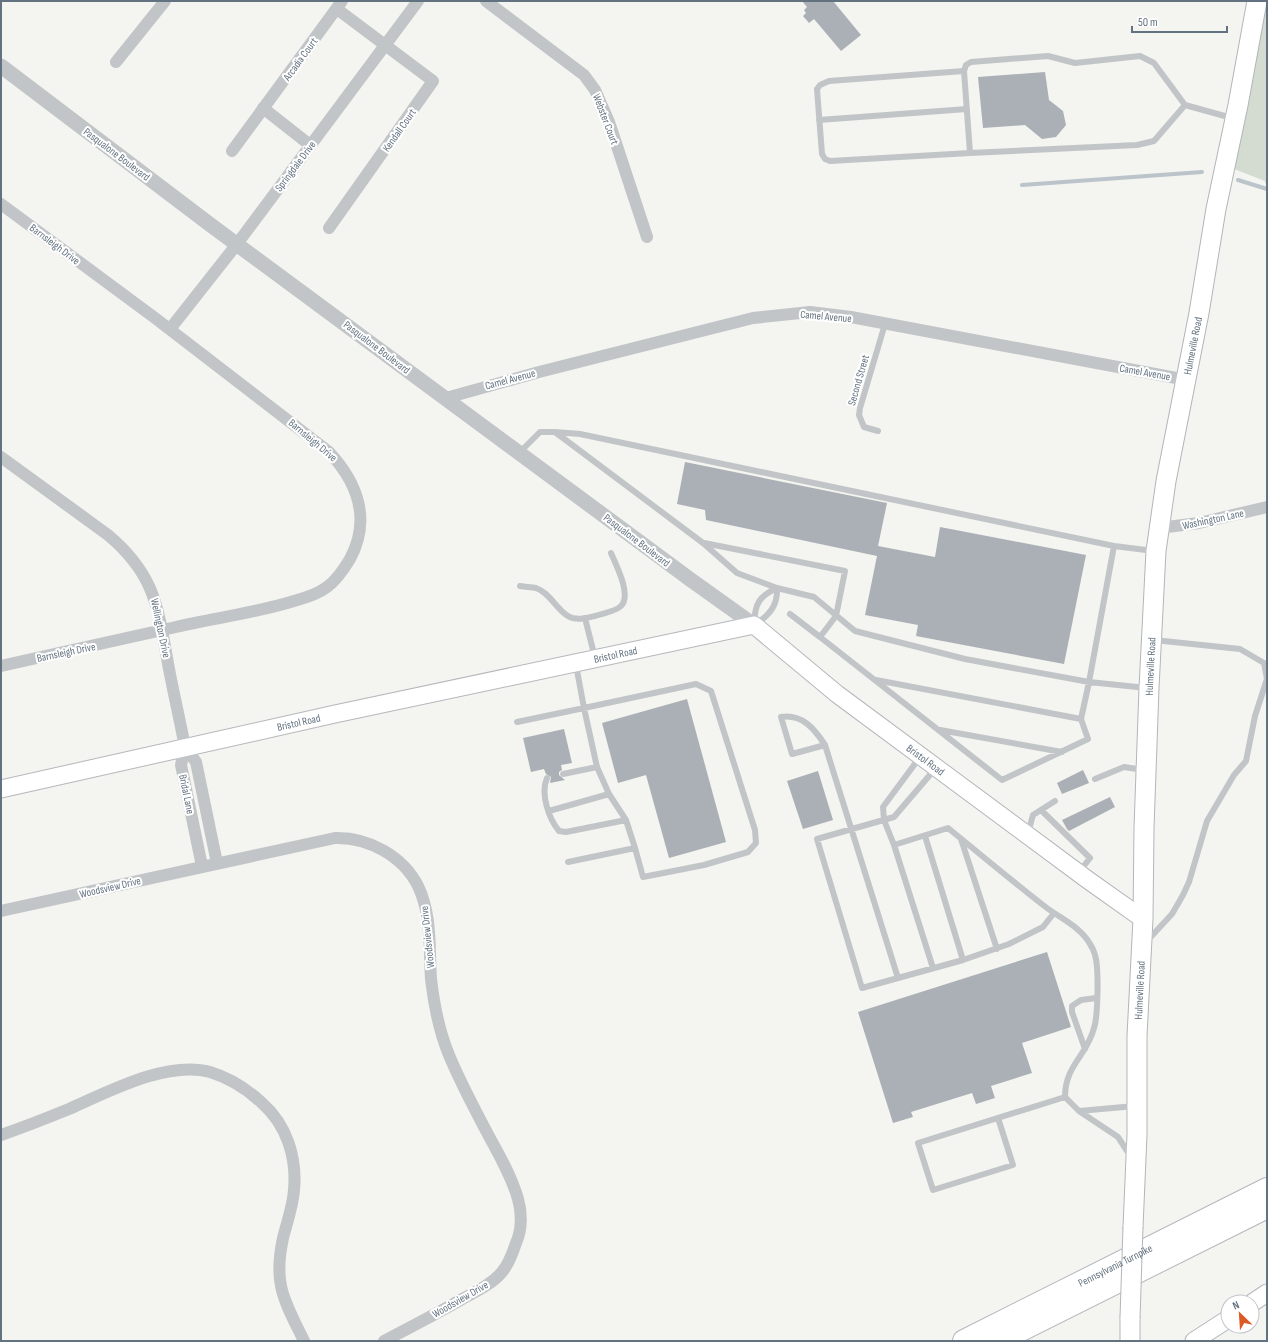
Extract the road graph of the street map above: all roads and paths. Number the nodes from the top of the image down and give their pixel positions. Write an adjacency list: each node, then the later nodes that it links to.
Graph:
1 (165, 1): 7 (street)
2 (418, 1): 6 (street, Springdale Drive)
3 (486, 1): 20 (street, Webster Court)
4 (1257, 1): 13 (main road, Hulmeville Road)
5 (339, 5): 6 (street, Arcadia Court); 11 (street, Arcadia Court)
6 (385, 45): 15 (street, Springdale Drive); 19 (street, Kendall Court)
7 (116, 62)
8 (1, 66): 21 (street, Pasqualone Boulevard)
9 (964, 71): 10 (lane); 12 (lane); 14 (lane)
10 (1185, 105): 13 (lane); 17 (lane)
11 (263, 108): 15 (street); 16 (street, Arcadia Court)
12 (967, 109): 14 (lane); 17 (lane)
13 (1234, 119): 24 (main road, Hulmeville Road)
14 (819, 120): 17 (lane)
15 (310, 145): 21 (street, Springdale Drive)
16 (232, 151)
17 (970, 153)
18 (1, 204): 23 (street, Barnsleigh Drive)
19 (330, 228)
20 (647, 237)
21 (237, 244): 23 (street, Springdale Drive); 25 (street, Pasqualone Boulevard)
22 (885, 324): 24 (street, Camel Avenue); 25 (street, Camel Avenue); 26 (lane, Second Street)
23 (170, 329): 42 (street, Barnsleigh Drive)
24 (1187, 380): 31 (main road, Hulmeville Road)
25 (446, 398): 28 (street, Pasqualone Boulevard)
26 (878, 431)
27 (555, 432): 28 (lane); 32 (lane); 33 (lane)
28 (519, 453): 41 (street, Pasqualone Boulevard)
29 (1, 457): 42 (street, Wellington Drive)
30 (1267, 507): 31 (street, Washington Lane)
31 (1159, 528): 34 (main road, Hulmeville Road)
32 (703, 543): 37 (lane); 39 (lane)
33 (1114, 546): 34 (lane); 49 (lane)
34 (1156, 551): 44 (main road, Hulmeville Road)
35 (611, 553): 40 (lane)
36 (520, 586): 40 (lane)
37 (777, 588): 39 (lane); 41 (lane); 41 (lane)
38 (790, 614): 43 (lane)
39 (836, 616): 43 (lane); 49 (lane)
40 (585, 618): 45 (lane)
41 (754, 625): 45 (main road, Bristol Road); 58 (main road, Bristol Road)
42 (163, 630): 47 (street, Barnsleigh Drive); 56 (street, Wellington Drive)
43 (820, 637): 48 (lane)
44 (1151, 639): 50 (main road, Hulmeville Road); 85 (lane)
45 (595, 659): 46 (main road, Bristol Road)
46 (575, 663): 51 (lane); 56 (main road, Bristol Road)
47 (1, 666)
48 (874, 680): 52 (lane); 54 (lane)
49 (1089, 682): 50 (lane); 52 (lane)
50 (1149, 688): 61 (main road, Hulmeville Road)
51 (584, 708): 53 (lane); 59 (lane); 77 (lane)
52 (1081, 719): 57 (lane)
53 (517, 722)
54 (939, 729): 57 (lane); 57 (lane)
55 (825, 745): 55 (lane); 72 (lane)
56 (186, 747): 65 (main road, Bristol Road); 79 (street, Bridal Lane); 80 (street, Bridal Lane)
57 (1062, 752)
58 (921, 756): 60 (main road, Bristol Road); 71 (lane)
59 (597, 767): 62 (lane); 66 (lane)
60 (937, 767): 71 (lane); 73 (main road, Bristol Road)
61 (1146, 770): 64 (lane); 84 (main road, Hulmeville Road)
62 (563, 774)
63 (547, 778): 69 (lane)
64 (1095, 779)
65 (1, 789)
66 (609, 794): 69 (lane); 70 (lane)
67 (1054, 801): 68 (lane)
68 (1041, 810): 73 (lane); 81 (lane)
69 (549, 811): 70 (lane)
70 (626, 820): 77 (lane)
71 (884, 820): 72 (lane); 76 (lane)
72 (850, 828): 89 (lane); 89 (lane)
73 (1028, 835): 81 (main road, Bristol Road)
74 (925, 836): 75 (lane); 76 (lane); 87 (lane)
75 (961, 839): 83 (lane); 86 (lane)
76 (894, 846): 88 (lane)
77 (635, 848): 78 (lane)
78 (568, 862)
79 (217, 863): 80 (street, Woodsview Drive); 102 (street, Woodsview Drive)
80 (202, 866): 82 (street, Woodsview Drive)
81 (1079, 873): 84 (main road, Bristol Road)
82 (1, 912)
83 (1054, 913): 86 (lane); 90 (lane)
84 (1143, 919): 85 (main road, Hulmeville Road)
85 (1142, 947): 93 (main road, Hulmeville Road)
86 (997, 949): 87 (lane)
87 (964, 960): 88 (lane)
88 (933, 968): 89 (lane)
89 (898, 978)
90 (1096, 998): 91 (lane); 91 (lane)
91 (1085, 1049): 92 (lane)
92 (1065, 1097): 94 (lane); 95 (lane)
93 (1137, 1106): 94 (lane); 97 (main road, Hulmeville Road)
94 (1079, 1111): 97 (lane)
95 (998, 1118): 95 (lane)
96 (1, 1135): 101 (street)
97 (1136, 1166): 105 (main road, Hulmeville Road, bridge)
98 (1267, 1189): 103 (highway, Pennsylvania Turnpike)
99 (1267, 1207): 104 (highway, Pennsylvania Turnpike)
100 (1220, 1324): 106 (main road)
101 (304, 1341)
102 (384, 1341)
103 (964, 1341)
104 (999, 1341)
105 (1130, 1341)
106 (1194, 1341)

